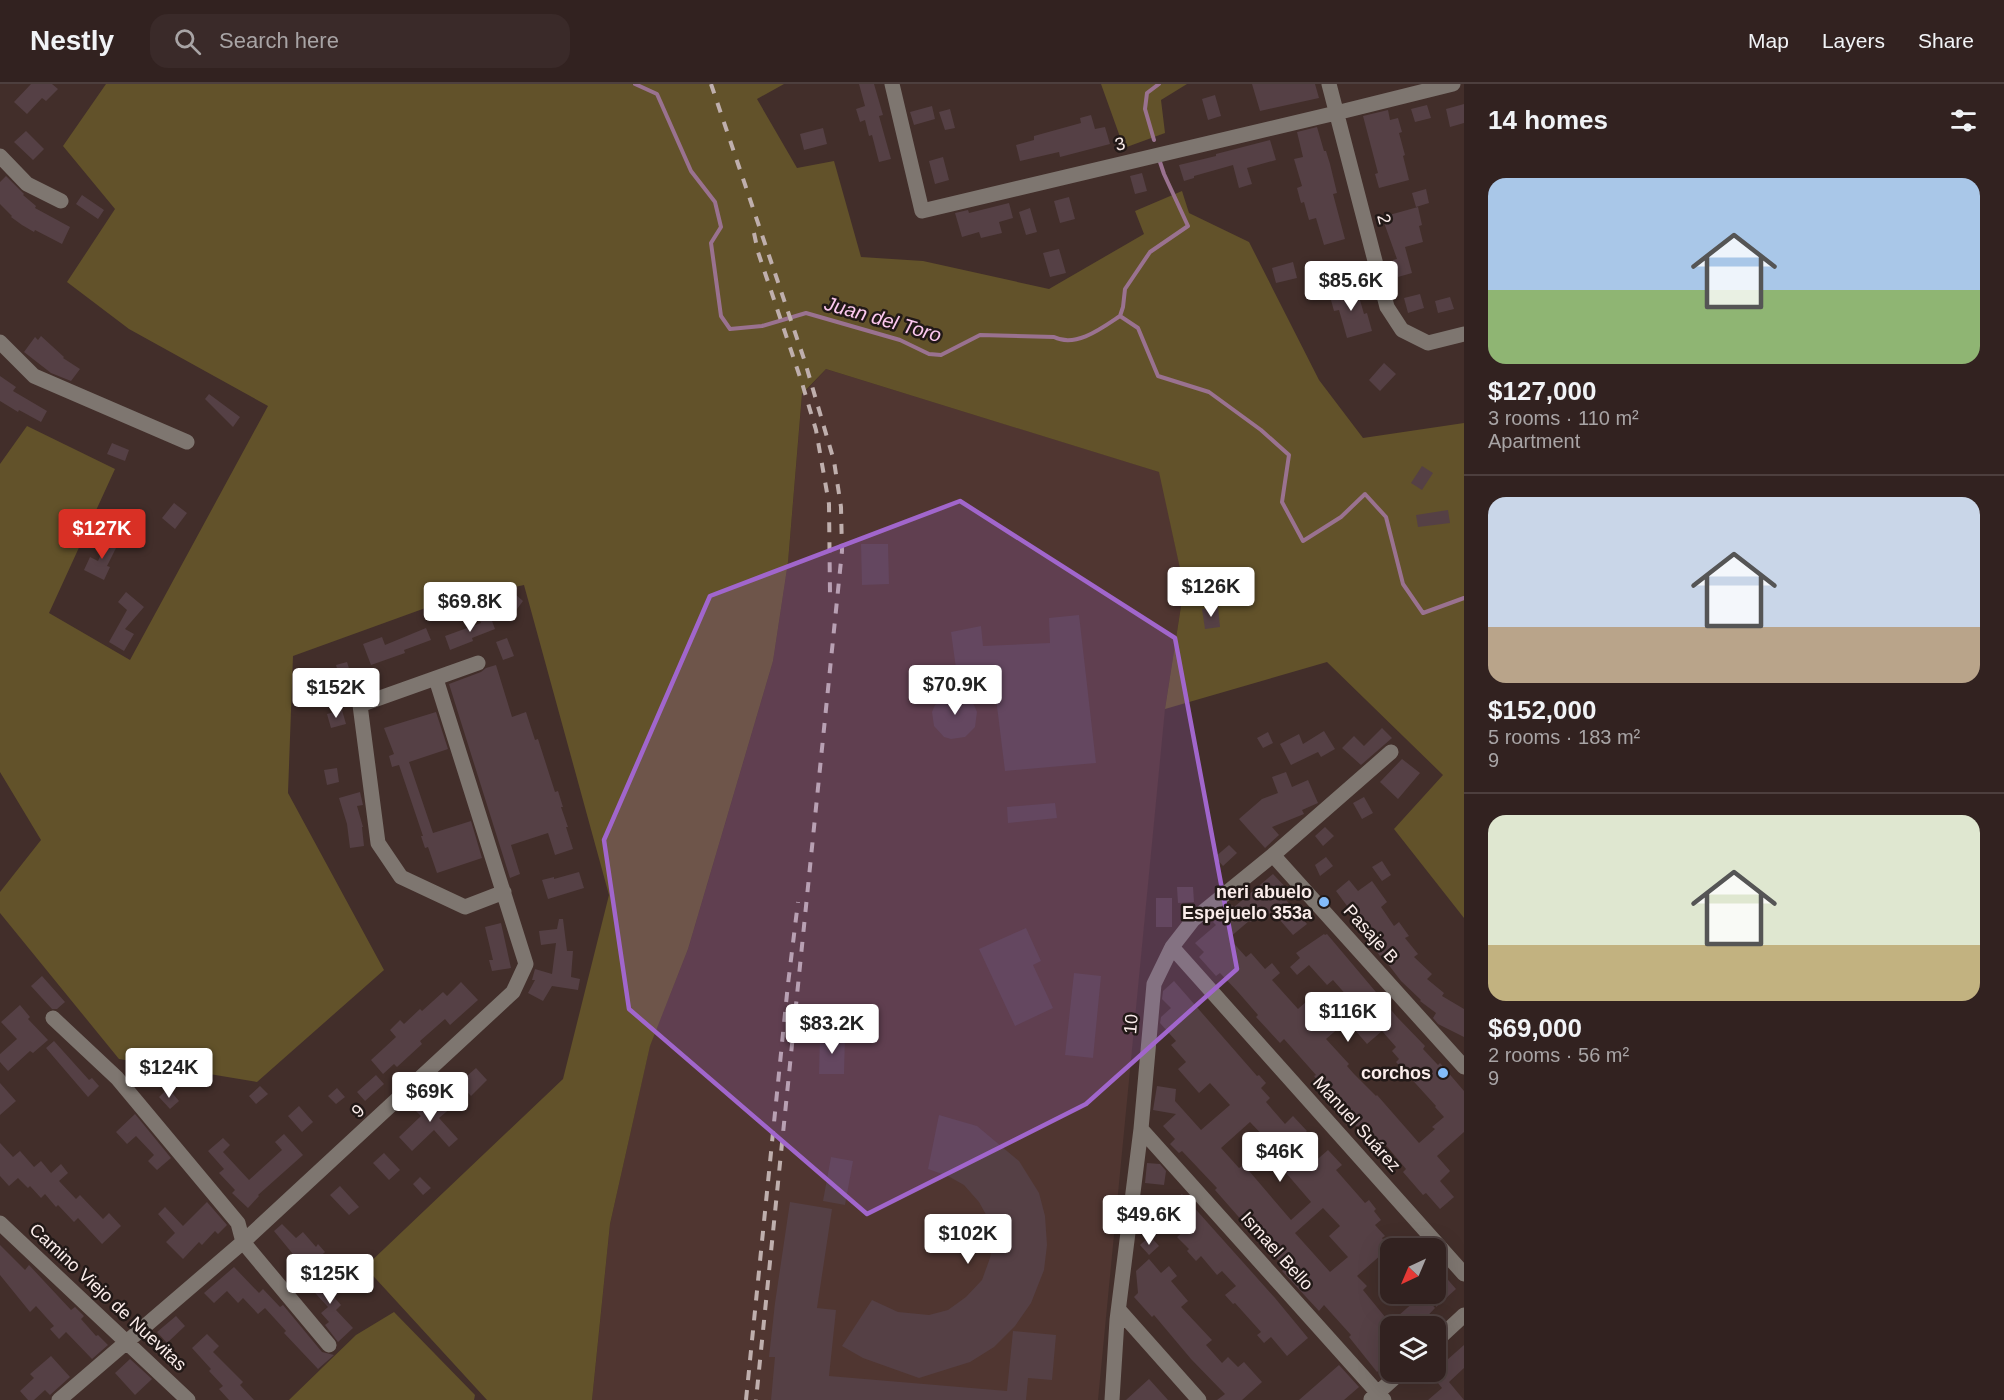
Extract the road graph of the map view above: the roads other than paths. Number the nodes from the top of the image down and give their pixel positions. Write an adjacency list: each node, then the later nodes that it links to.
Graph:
1 (892, 84): 4 (street, 3)
2 (1329, 84): 4 (street, 2)
3 (1453, 84): 4 (street, 3)
4 (1336, 114): 7 (street, 2)
5 (0, 156): 6 (street)
6 (61, 201)
7 (1464, 334)
8 (0, 342): 9 (street)
9 (187, 442)
10 (478, 663): 11 (street)
11 (436, 679): 14 (street, 9); 14 (street)
12 (1391, 752): 13 (street, 10)
13 (1274, 855): 15 (street, 10); 17 (street, Pasaje B)
14 (504, 892): 20 (street, 9)
15 (1172, 947): 18 (street, 10); 21 (street, Manuel Suárez)
16 (53, 1018): 20 (street)
17 (1464, 1067)
18 (1141, 1129): 22 (street, 10); 28 (street, Ismael Bello)
19 (0, 1223): 25 (street, Camino Viejo de Nuevitas)
20 (243, 1242): 25 (street, 9); 26 (street)
21 (1464, 1274)
22 (1119, 1310): 31 (street, 10); 32 (street)
23 (1464, 1315): 24 (street)
24 (1446, 1332)
25 (128, 1342): 29 (street, 9); 30 (street, Camino Viejo de Nuevitas)
26 (329, 1345)
27 (1392, 1382): 28 (street)
28 (1377, 1398)
29 (59, 1400)
30 (188, 1400)
31 (1112, 1400)
32 (1199, 1400)

